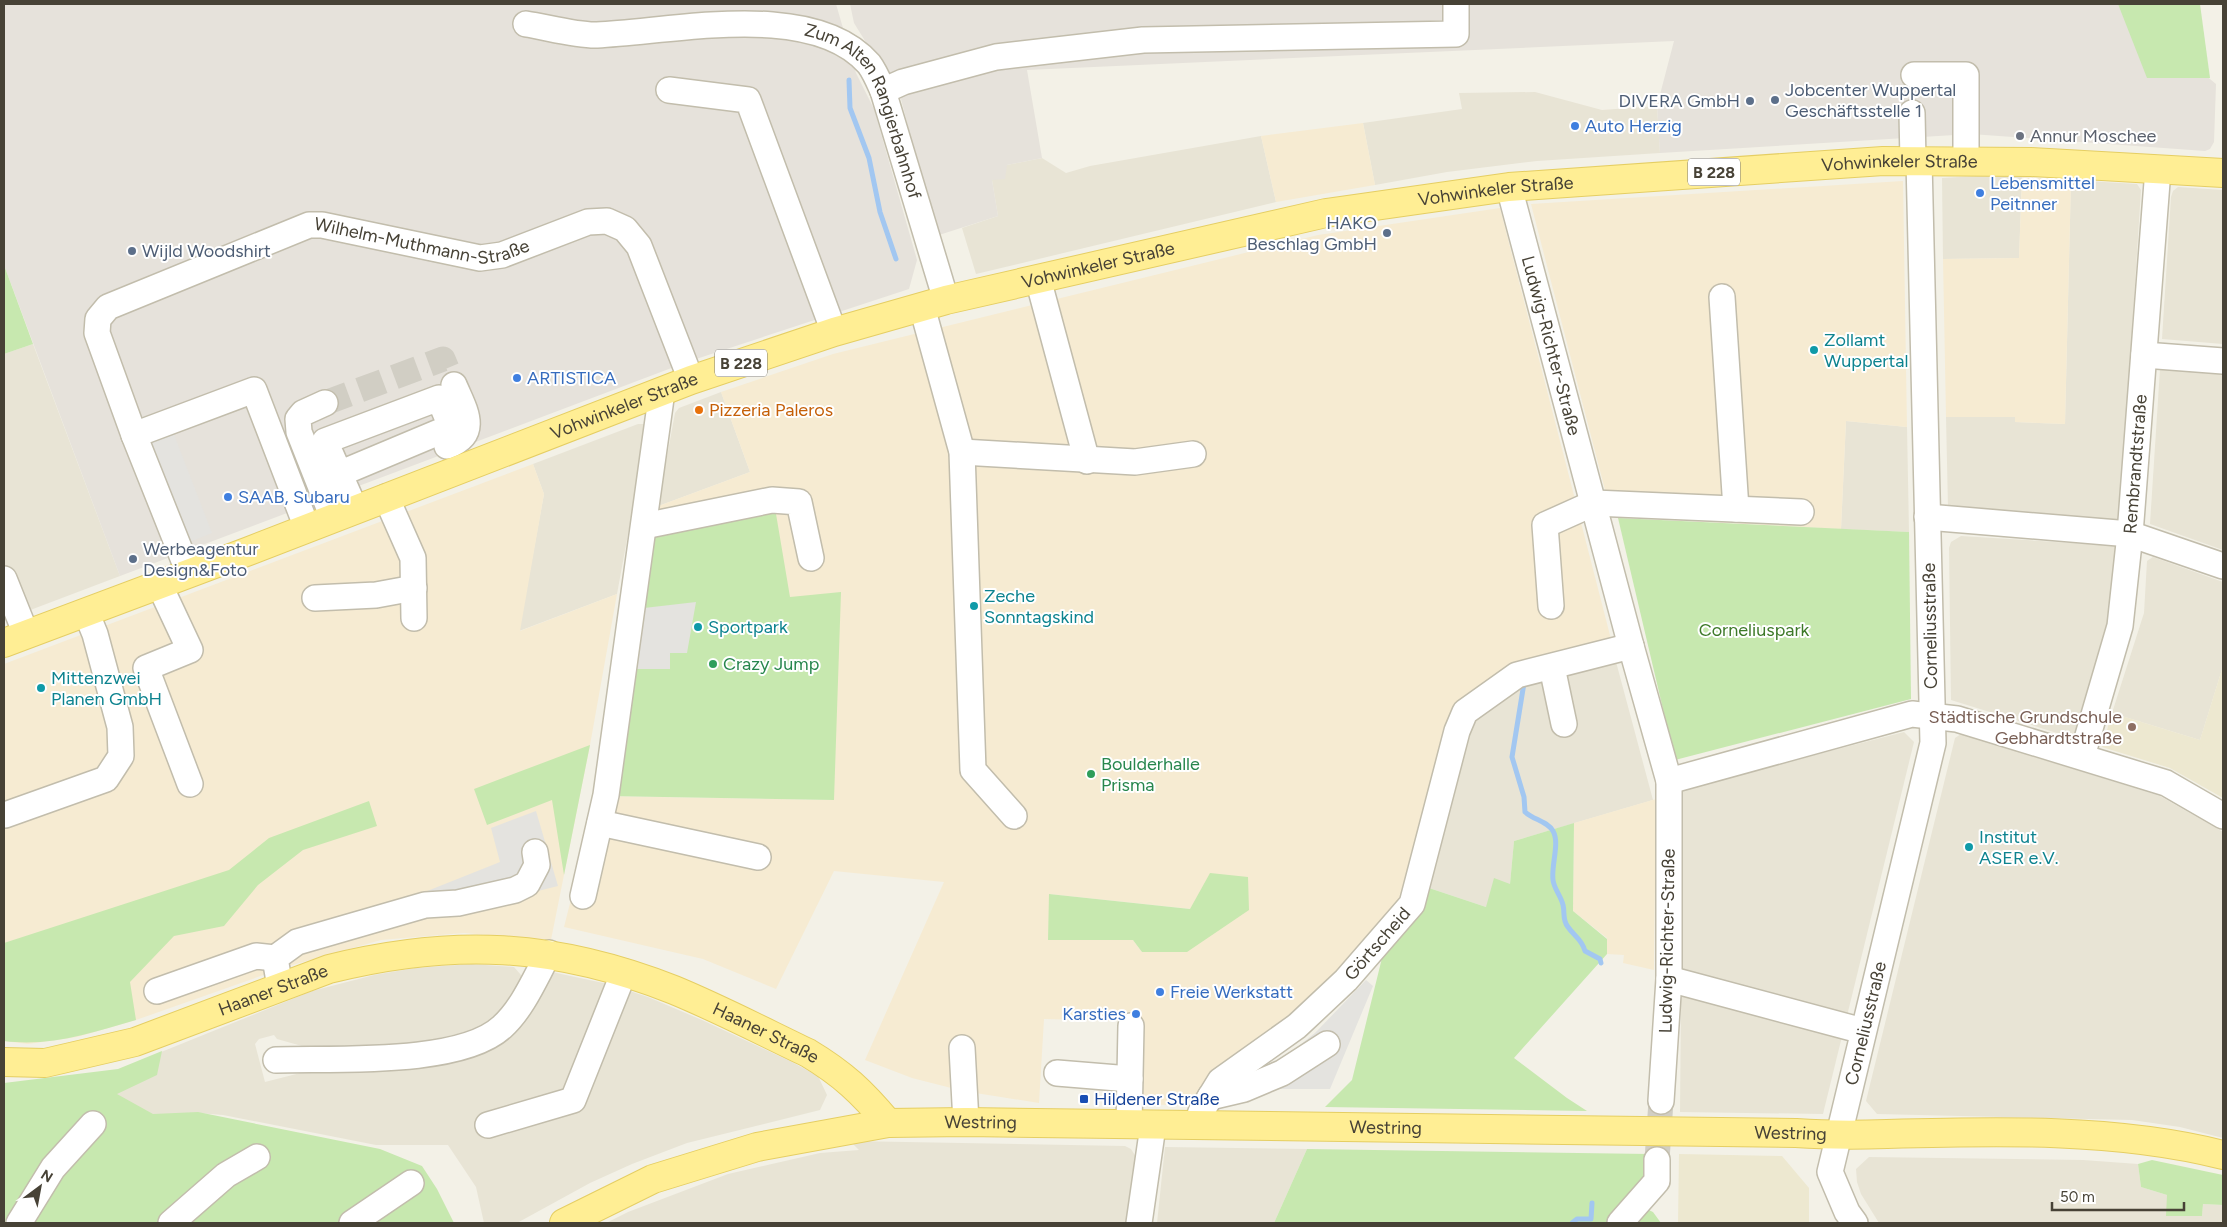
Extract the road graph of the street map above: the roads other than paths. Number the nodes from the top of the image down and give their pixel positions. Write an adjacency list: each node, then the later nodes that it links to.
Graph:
1 (1456, 4): 5 (street)
2 (526, 24): 5 (street, Zum Alten Rangierbahnhof)
3 (1914, 75): 7 (street)
4 (670, 90): 15 (street)
5 (883, 91): 14 (street, Zum Alten Rangierbahnhof)
6 (1912, 113): 8 (street, Corneliusstraße)
7 (1966, 160): 8 (main road, Vohwinkeler Straße / B 228); 9 (main road, Vohwinkeler Straße / B 228)
8 (1916, 161): 11 (main road, Vohwinkeler Straße / B 228); 31 (street, Corneliusstraße)
9 (2158, 169): 10 (main road, Vohwinkeler Straße / B 228); 16 (street, Rembrandtstraße)
10 (2223, 173)
11 (1509, 187): 12 (main road, Vohwinkeler Straße / B 228); 27 (street, Ludwig-Richter-Straße)
12 (1038, 278): 14 (main road, Vohwinkeler Straße / B 228); 25 (street)
13 (1722, 297): 28 (street)
14 (934, 303): 15 (main road, Vohwinkeler Straße / B 228); 23 (street, Zum Alten Rangierbahnhof)
15 (834, 332): 18 (main road, Vohwinkeler Straße / B 228)
16 (2144, 355): 17 (street); 34 (street, Rembrandtstraße)
17 (2223, 361)
18 (691, 380): 20 (main road, Vohwinkeler Straße / B 228); 22 (street, Wilhelm-Muthmann-Straße)
19 (454, 385): 30 (street)
20 (662, 392): 26 (main road, Vohwinkeler Straße / B 228); 32 (street)
21 (325, 403): 30 (street)
22 (134, 435): 33 (street); 37 (street, Wilhelm-Muthmann-Straße)
23 (962, 452): 25 (street); 54 (street, Zum Alten Rangierbahnhof)
24 (1192, 454): 25 (street)
25 (1087, 461)
26 (386, 497): 30 (main road, Vohwinkeler Straße / B 228); 40 (street)
27 (1594, 503): 28 (street); 42 (street); 46 (street, Ludwig-Richter-Straße)
28 (1736, 509): 29 (street)
29 (1802, 512)
30 (344, 513): 33 (main road, Vohwinkeler Straße / B 228)
31 (1927, 517): 34 (street); 48 (street, Corneliusstraße)
32 (644, 526): 35 (street); 56 (street)
33 (307, 528): 37 (main road, Vohwinkeler Straße / B 228)
34 (2130, 534): 36 (street); 50 (street, Rembrandtstraße)
35 (811, 558)
36 (2223, 566)
37 (189, 573): 39 (main road, Vohwinkeler Straße / B 228)
38 (4, 579): 45 (street, Vohwinkeler Straße)
39 (158, 584): 43 (main road, Vohwinkeler Straße / B 228); 52 (street)
40 (414, 588): 41 (street); 44 (street)
41 (316, 598)
42 (1551, 606)
43 (86, 612): 45 (main road, Vohwinkeler Straße / B 228); 53 (street)
44 (414, 618)
45 (15, 638)
46 (1630, 646): 47 (street, Görtscheid); 51 (street, Ludwig-Richter-Straße)
47 (1552, 667): 49 (street); 74 (street, Görtscheid)
48 (1932, 716): 50 (street); 51 (street); 67 (street, Corneliusstraße)
49 (1564, 724)
50 (2082, 756): 55 (street)
51 (1669, 781): 63 (street, Ludwig-Richter-Straße)
52 (190, 784)
53 (4, 815)
54 (1014, 816)
55 (2223, 816)
56 (600, 823): 58 (street); 59 (street)
57 (535, 852): 61 (street)
58 (758, 857)
59 (583, 896)
60 (549, 954): 62 (main road, Haaner Straße); 64 (main road, Haaner Straße); 70 (street)
61 (275, 958): 64 (street); 65 (street)
62 (624, 972): 77 (main road, Haaner Straße); 79 (street)
63 (1669, 979): 67 (street); 75 (street, Ludwig-Richter-Straße)
64 (280, 987): 71 (main road, Haaner Straße)
65 (157, 991)
66 (1131, 1026): 73 (street)
67 (1863, 1031): 82 (street, Corneliusstraße)
68 (1326, 1044): 74 (street)
69 (962, 1048): 76 (street)
70 (276, 1060)
71 (4, 1062)
72 (1057, 1073): 73 (street)
73 (1130, 1079): 80 (street)
74 (1210, 1097): 81 (street, Görtscheid)
75 (1661, 1101)
76 (966, 1122): 77 (main road, Westring); 80 (main road, Westring)
77 (888, 1123): 91 (main road, Westring)
78 (93, 1124): 88 (street)
79 (488, 1124)
80 (1141, 1126): 81 (main road, Westring); 92 (street)
81 (1196, 1126): 82 (main road, Westring)
82 (1839, 1136): 83 (main road, Westring); 87 (street, Corneliusstraße)
83 (2223, 1155)
84 (257, 1157): 89 (street)
85 (1657, 1170): 93 (street)
86 (411, 1183): 90 (street)
87 (1846, 1219)
88 (19, 1223)
89 (171, 1223)
90 (352, 1223)
91 (564, 1223)
92 (1139, 1223)
93 (1620, 1223)

